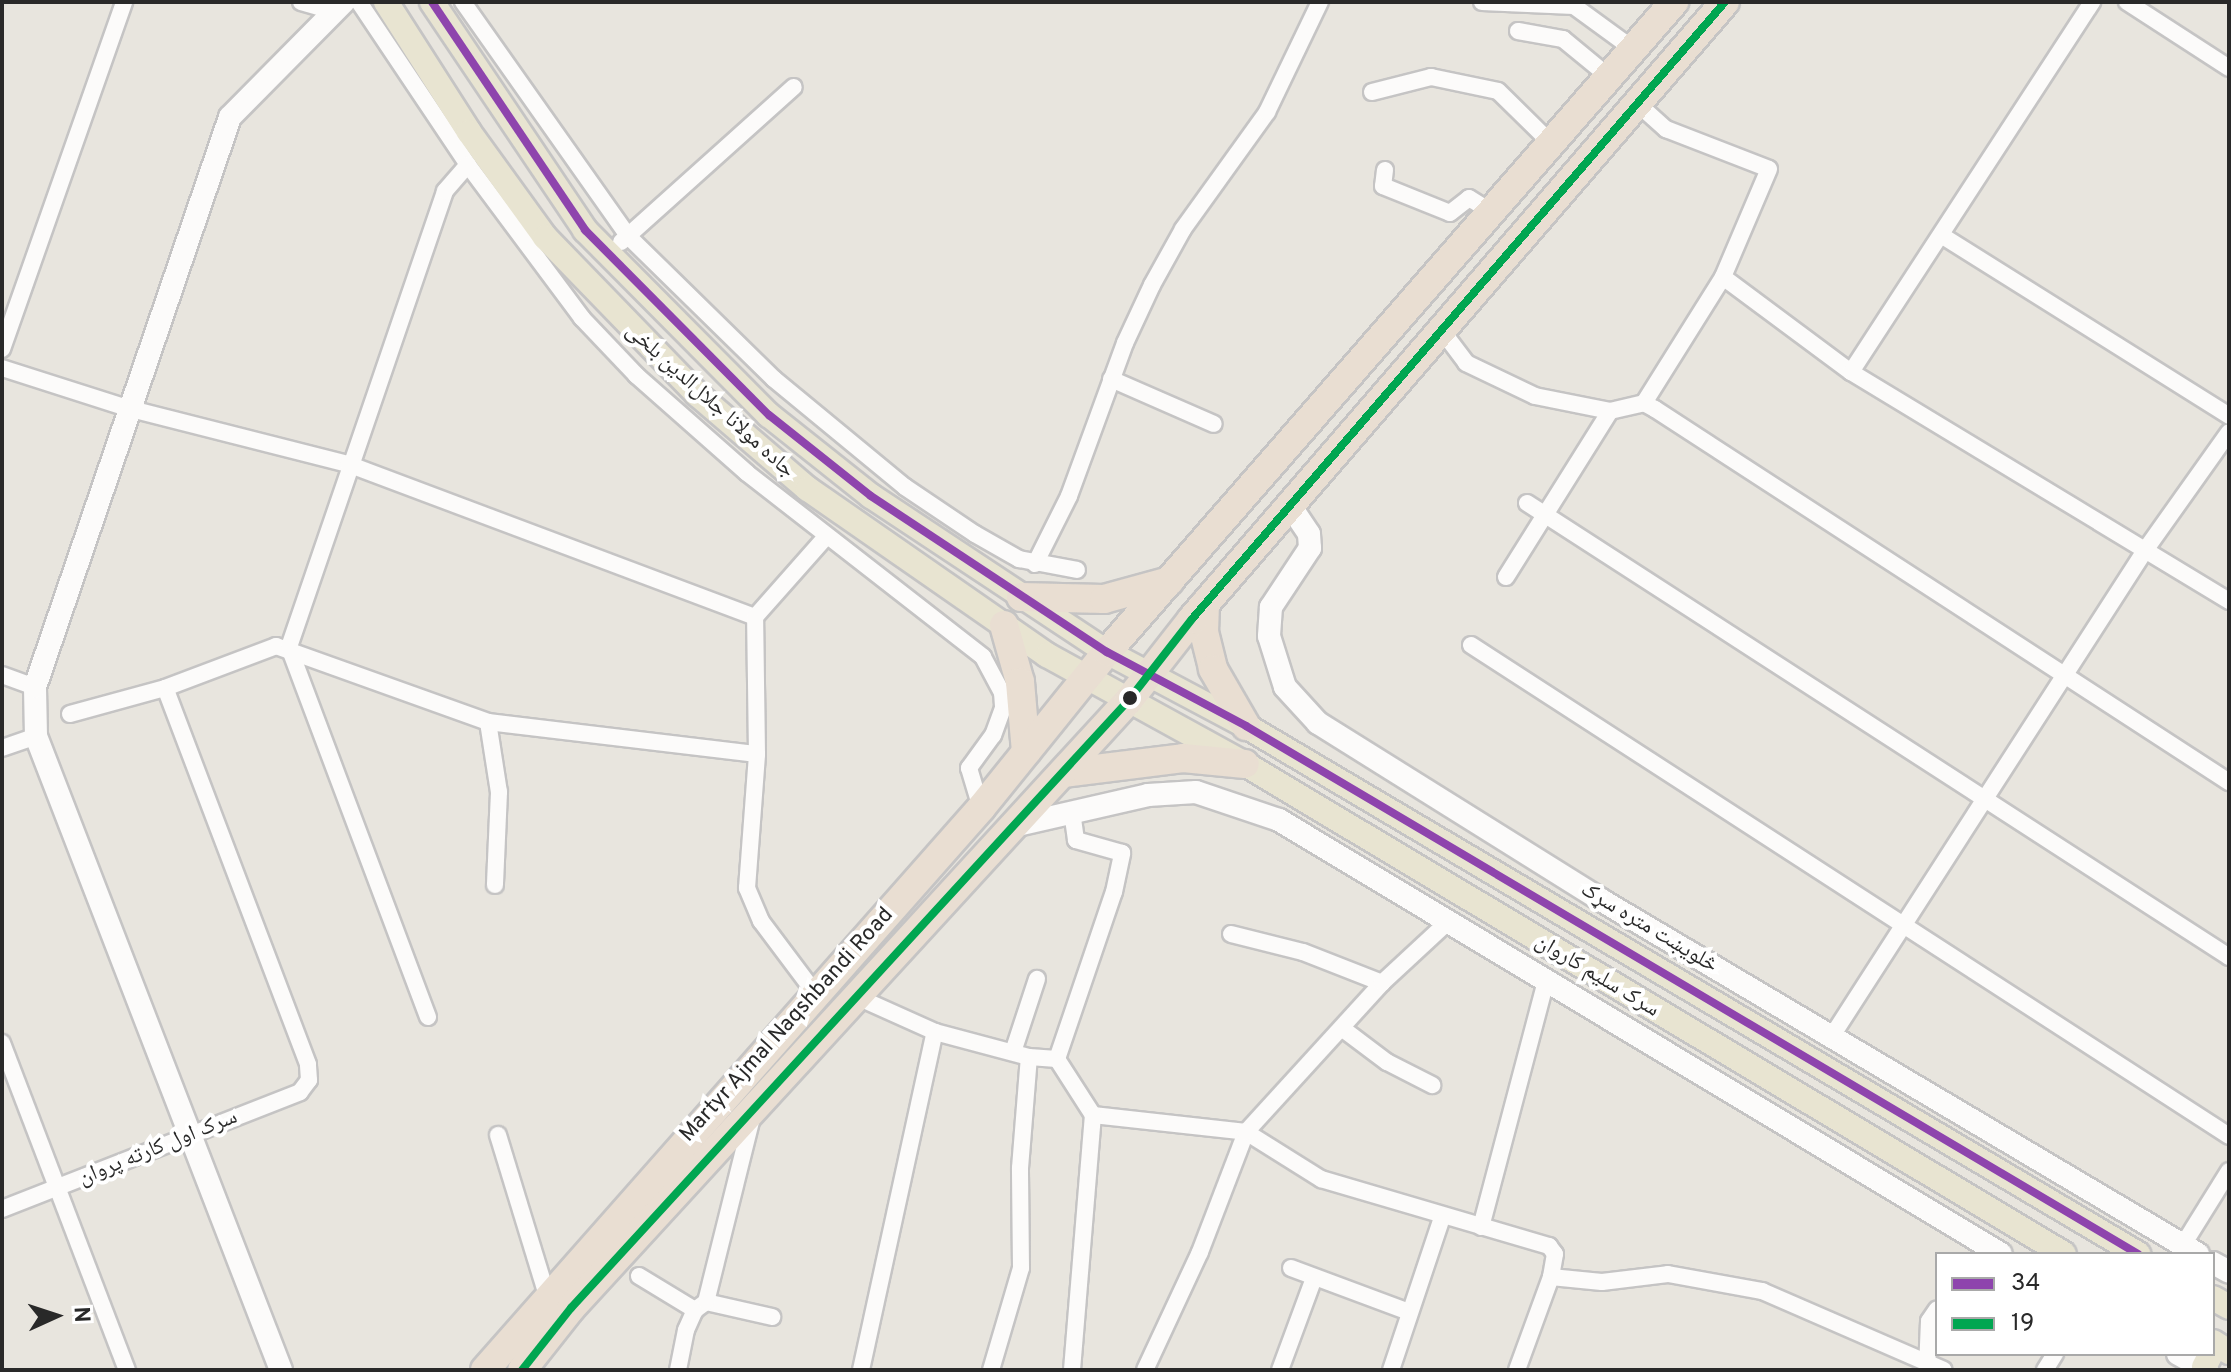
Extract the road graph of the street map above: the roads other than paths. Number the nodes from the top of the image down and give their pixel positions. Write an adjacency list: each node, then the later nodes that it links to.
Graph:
1 (124, 2): 31 (street)
2 (301, 2): 14 (street)
3 (359, 2): 23 (street)
4 (386, 2): 51 (main road, جاده مولانا جلال‌الدین بلخی)
5 (432, 2): 28 (main road, جاده مولانا جلال‌الدین بلخی)
6 (463, 2): 27 (street)
7 (1320, 2): 34 (street)
8 (1482, 2): 13 (street)
9 (1674, 2): 16 (highway, Martyr Ajmal Naqshbandi Road)
10 (1725, 2): 21 (highway, Martyr Ajmal Naqshbandi Road)
11 (2092, 2): 26 (street)
12 (2127, 2): 17 (street)
13 (1507, 3): 16 (street)
14 (338, 7): 36 (street)
15 (1518, 31): 18 (street)
16 (1633, 49): 18 (highway, Martyr Ajmal Naqshbandi Road)
17 (2229, 68)
18 (1608, 76): 22 (highway, Martyr Ajmal Naqshbandi Road)
19 (794, 87): 27 (street)
20 (1372, 92): 22 (street)
21 (1638, 104): 29 (street); 30 (highway, Martyr Ajmal Naqshbandi Road)
22 (1551, 143): 25 (highway, Martyr Ajmal Naqshbandi Road)
23 (468, 165): 41 (street); 45 (street)
24 (1385, 170): 25 (street)
25 (1491, 212): 50 (highway, Martyr Ajmal Naqshbandi Road)
26 (1941, 235): 33 (street); 38 (street)
27 (628, 236): 28 (street); 47 (street)
28 (609, 254): 52 (main road, جاده مولانا جلال‌الدین بلخی)
29 (1723, 277): 33 (street); 35 (street)
30 (1443, 332): 37 (street); 43 (highway, Martyr Ajmal Naqshbandi Road)
31 (2, 349)
32 (2, 368): 36 (street)
33 (1851, 372): 46 (street)
34 (1111, 379): 39 (street); 47 (street)
35 (1644, 403): 37 (street); 63 (street)
36 (127, 408): 41 (street); 65 (street)
37 (1610, 411): 44 (street)
38 (2229, 416)
39 (1214, 424)
40 (2229, 432): 46 (street)
41 (348, 464): 56 (street); 59 (street)
42 (1527, 503): 44 (street)
43 (1291, 507): 54 (highway, Martyr Ajmal Naqshbandi Road); 95 (street, څلویښت متره سړک)
44 (1547, 517): 49 (street); 78 (street)
45 (825, 538): 55 (street); 56 (street)
46 (2146, 549): 53 (street); 63 (street)
47 (1035, 564): 48 (street)
48 (1077, 570)
49 (1506, 577)
50 (1170, 580): 52 (highway); 60 (highway, Martyr Ajmal Naqshbandi Road)
51 (952, 587): 55 (street); 57 (main road, جاده مولانا جلال‌الدین بلخی)
52 (1021, 597): 60 (main road, جاده مولانا جلال‌الدین بلخی)
53 (2229, 601)
54 (1205, 604): 61 (highway, Martyr Ajmal Naqshbandi Road); 70 (highway)
55 (932, 612): 79 (street)
56 (755, 617): 74 (street)
57 (1004, 625): 64 (main road, جاده مولانا جلال‌الدین بلخی); 73 (highway)
58 (1471, 645): 84 (street)
59 (289, 647): 66 (street); 69 (street); 92 (street)
60 (1107, 652): 61 (main road, جاده مولانا جلال‌الدین بلخی); 64 (highway, Martyr Ajmal Naqshbandi Road)
61 (1149, 673): 67 (highway, Martyr Ajmal Naqshbandi Road); 70 (main road, جاده مولانا جلال‌الدین بلخی)
62 (2, 675): 65 (street)
63 (2064, 676): 77 (street); 78 (street)
64 (1087, 678): 67 (main road, جاده مولانا جلال‌الدین بلخی); 73 (highway, Martyr Ajmal Naqshbandi Road)
65 (35, 687): 71 (street)
66 (165, 688): 68 (street); 103 (street, سرک اول کارته پروان)
67 (1128, 701): 75 (main road, سرک سلیم کاروان); 76 (highway, Martyr Ajmal Naqshbandi Road)
68 (70, 714)
69 (488, 722): 74 (street); 82 (street)
70 (1246, 726): 114 (main road, جاده مولانا جلال‌الدین بلخی)
71 (36, 736): 72 (street); 103 (street)
72 (2, 748)
73 (1026, 752): 79 (highway, Martyr Ajmal Naqshbandi Road)
74 (757, 754): 90 (street)
75 (1245, 764): 76 (highway); 113 (main road, سرک سلیم کاروان)
76 (1063, 773): 81 (highway, Martyr Ajmal Naqshbandi Road)
77 (2229, 782)
78 (1984, 800): 84 (street); 86 (street)
79 (981, 808): 90 (highway, Martyr Ajmal Naqshbandi Road)
80 (1072, 810): 81 (street); 83 (street); 98 (street)
81 (1013, 826): 91 (highway, Martyr Ajmal Naqshbandi Road)
82 (495, 885)
83 (1449, 921): 88 (street); 89 (street)
84 (1902, 927): 95 (street); 105 (street)
85 (1231, 934): 88 (street)
86 (2229, 957)
87 (1037, 979): 97 (street)
88 (1382, 983): 93 (street)
89 (1545, 984): 110 (street); 111 (street)
90 (815, 993): 119 (highway, Martyr Ajmal Naqshbandi Road)
91 (855, 996): 94 (street); 100 (highway, Martyr Ajmal Naqshbandi Road)
92 (428, 1017)
93 (1343, 1029): 99 (street); 102 (street)
94 (935, 1032): 97 (street); 130 (street)
95 (1832, 1036): 112 (street, څلویښت متره سړک)
96 (2, 1043): 107 (street)
97 (1021, 1054): 98 (street); 131 (street)
98 (1057, 1059): 101 (street)
99 (1432, 1085)
100 (754, 1109): 120 (street); 128 (highway, Martyr Ajmal Naqshbandi Road)
101 (1093, 1115): 102 (street); 132 (street)
102 (1246, 1132): 109 (street); 133 (street)
103 (192, 1135): 107 (street, سرک اول کارته پروان); 126 (street)
104 (498, 1135): 119 (street)
105 (2229, 1136)
106 (2229, 1171): 112 (street)
107 (58, 1188): 108 (street, سرک اول کارته پروان); 125 (street)
108 (2, 1209)
109 (1442, 1218): 110 (street); 121 (street)
110 (1481, 1227): 117 (street)
111 (1986, 1250)
112 (2190, 1250)
113 (2061, 1252)
114 (2135, 1252)
115 (1291, 1268): 118 (street)
116 (639, 1276): 120 (street)
117 (1551, 1277): 124 (street); 136 (street)
118 (1314, 1278): 121 (street); 134 (street)
119 (547, 1295): 127 (highway, Martyr Ajmal Naqshbandi Road)
120 (700, 1306): 123 (street); 129 (street)
121 (1409, 1312): 135 (street)
122 (1935, 1312): 124 (street)
123 (772, 1317)
124 (1928, 1366): 137 (street)
125 (127, 1370)
126 (281, 1370)
127 (485, 1370)
128 (522, 1370)
129 (678, 1370)
130 (861, 1370)
131 (991, 1370)
132 (1072, 1370)
133 (1145, 1370)
134 (1280, 1370)
135 (1391, 1370)
136 (1517, 1370)
137 (1944, 1370)

